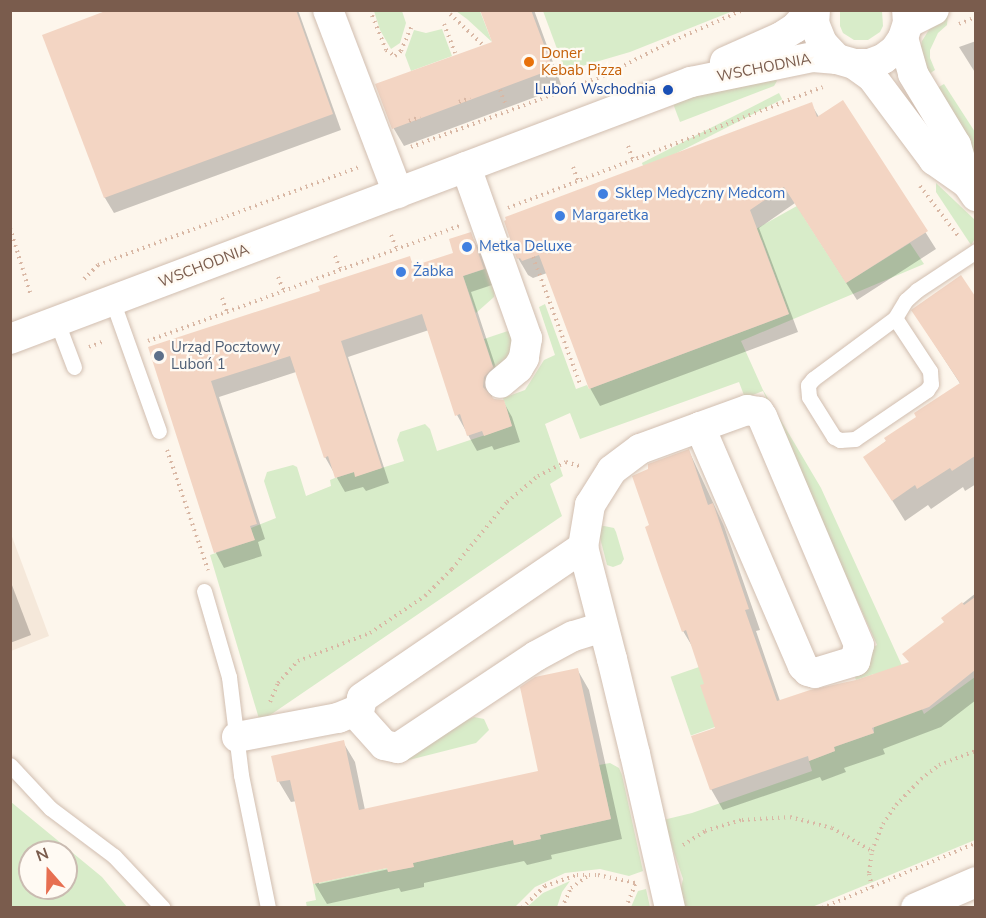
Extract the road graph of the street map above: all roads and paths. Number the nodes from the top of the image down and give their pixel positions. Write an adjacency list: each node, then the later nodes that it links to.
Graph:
1 (328, 10): 26 (street)
2 (370, 10): 8 (path)
3 (813, 10): 11 (street); 12 (street, WSCHODNIA)
4 (450, 14): 9 (path)
5 (975, 17): 6 (path)
6 (930, 22): 11 (street, WSCHODNIA); 25 (street)
7 (444, 24): 10 (path)
8 (412, 26)
9 (483, 45)
10 (454, 53)
11 (845, 61): 12 (street, WSCHODNIA); 25 (street)
12 (692, 82): 21 (street, WSCHODNIA)
13 (500, 90): 16 (path)
14 (470, 98): 15 (path)
15 (459, 102)
16 (506, 103)
17 (420, 117): 18 (path)
18 (409, 121)
19 (628, 146): 20 (path)
20 (633, 160)
21 (466, 167): 26 (street, WSCHODNIA); 46 (street)
22 (573, 167): 23 (path)
23 (578, 181)
24 (919, 185): 32 (path)
25 (971, 190)
26 (398, 193): 40 (street, WSCHODNIA)
27 (514, 206): 28 (path)
28 (516, 212)
29 (10, 228): 38 (path)
30 (392, 235): 31 (path)
31 (397, 250)
32 (974, 253): 42 (lane)
33 (335, 256): 35 (path)
34 (533, 257): 47 (path)
35 (340, 271)
36 (278, 277): 37 (path)
37 (284, 291)
38 (31, 296)
39 (222, 298): 41 (path)
40 (112, 300): 43 (street, WSCHODNIA); 49 (lane)
41 (227, 312)
42 (895, 318): 42 (lane)
43 (57, 322): 44 (street, WSCHODNIA); 45 (lane)
44 (10, 339)
45 (74, 367)
46 (500, 383)
47 (580, 384)
48 (700, 428): 48 (street); 51 (street)
49 (159, 431)
50 (166, 446): 53 (path)
51 (604, 479): 52 (street); 57 (path)
52 (583, 547): 55 (street); 56 (street)
53 (204, 555)
54 (204, 591): 58 (lane)
55 (603, 627): 56 (street); 63 (street)
56 (358, 710): 57 (street)
57 (275, 729): 58 (street)
58 (237, 738): 70 (lane)
59 (975, 751): 62 (path)
60 (10, 765): 69 (lane)
61 (975, 843): 68 (path)
62 (872, 851): 63 (path); 68 (path)
63 (659, 856): 74 (street)
64 (592, 874): 67 (path); 71 (path); 72 (path)
65 (642, 882): 67 (path)
66 (975, 882): 76 (street)
67 (635, 884): 73 (path)
68 (872, 886): 75 (path)
69 (164, 908)
70 (268, 908)
71 (522, 908)
72 (562, 908)
73 (626, 908)
74 (670, 908)
75 (822, 908)
76 (916, 908)

